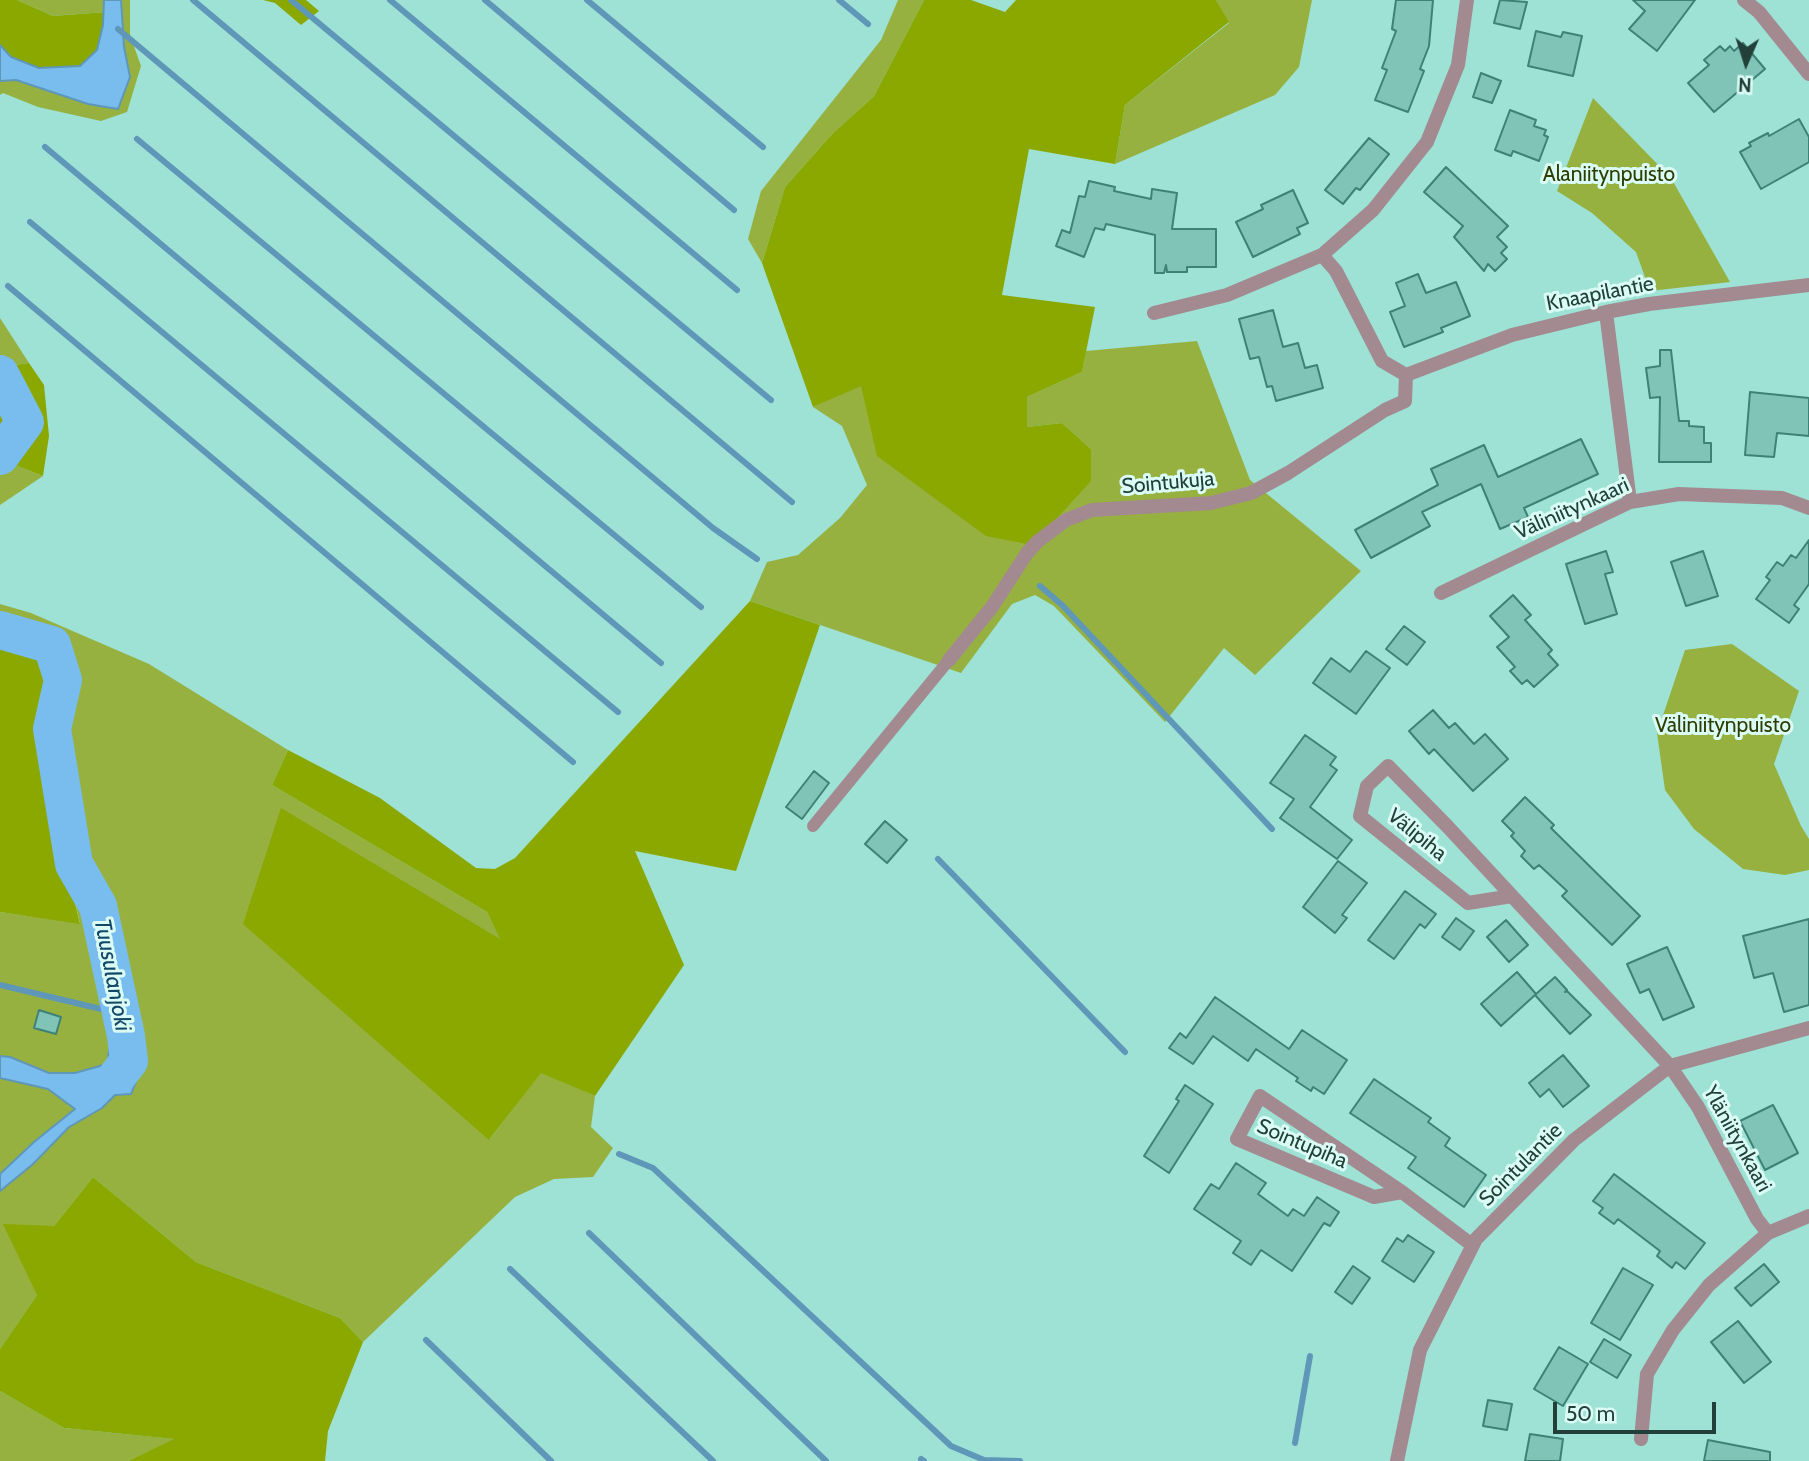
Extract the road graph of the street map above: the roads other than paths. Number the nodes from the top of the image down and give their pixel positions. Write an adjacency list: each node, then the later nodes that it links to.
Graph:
1 (1467, 0): 4 (street)
2 (1744, 0): 3 (street)
3 (1809, 74)
4 (1322, 255): 7 (street); 8 (street)
5 (1809, 285): 6 (street, Knaapilantie)
6 (1606, 312): 8 (street, Knaapilantie); 9 (street)
7 (1154, 313)
8 (1406, 374): 12 (street, Sointukuja)
9 (1630, 502): 10 (street, Väliniitynkaari); 11 (street, Väliniitynkaari)
10 (1809, 508)
11 (1441, 593)
12 (950, 660): 13 (lane)
13 (813, 826)
14 (1512, 896): 14 (street, Välipiha); 16 (street, Välipiha)
15 (1809, 1028): 16 (street, Sointulantie)
16 (1670, 1066): 19 (street, Yläniitynkaari); 20 (street, Sointulantie)
17 (1402, 1192): 17 (street, Sointupiha); 20 (street, Sointupiha)
18 (1809, 1216): 19 (street)
19 (1768, 1233): 21 (street)
20 (1472, 1244): 22 (street, Sointulantie)
21 (1641, 1439)
22 (1397, 1461)

